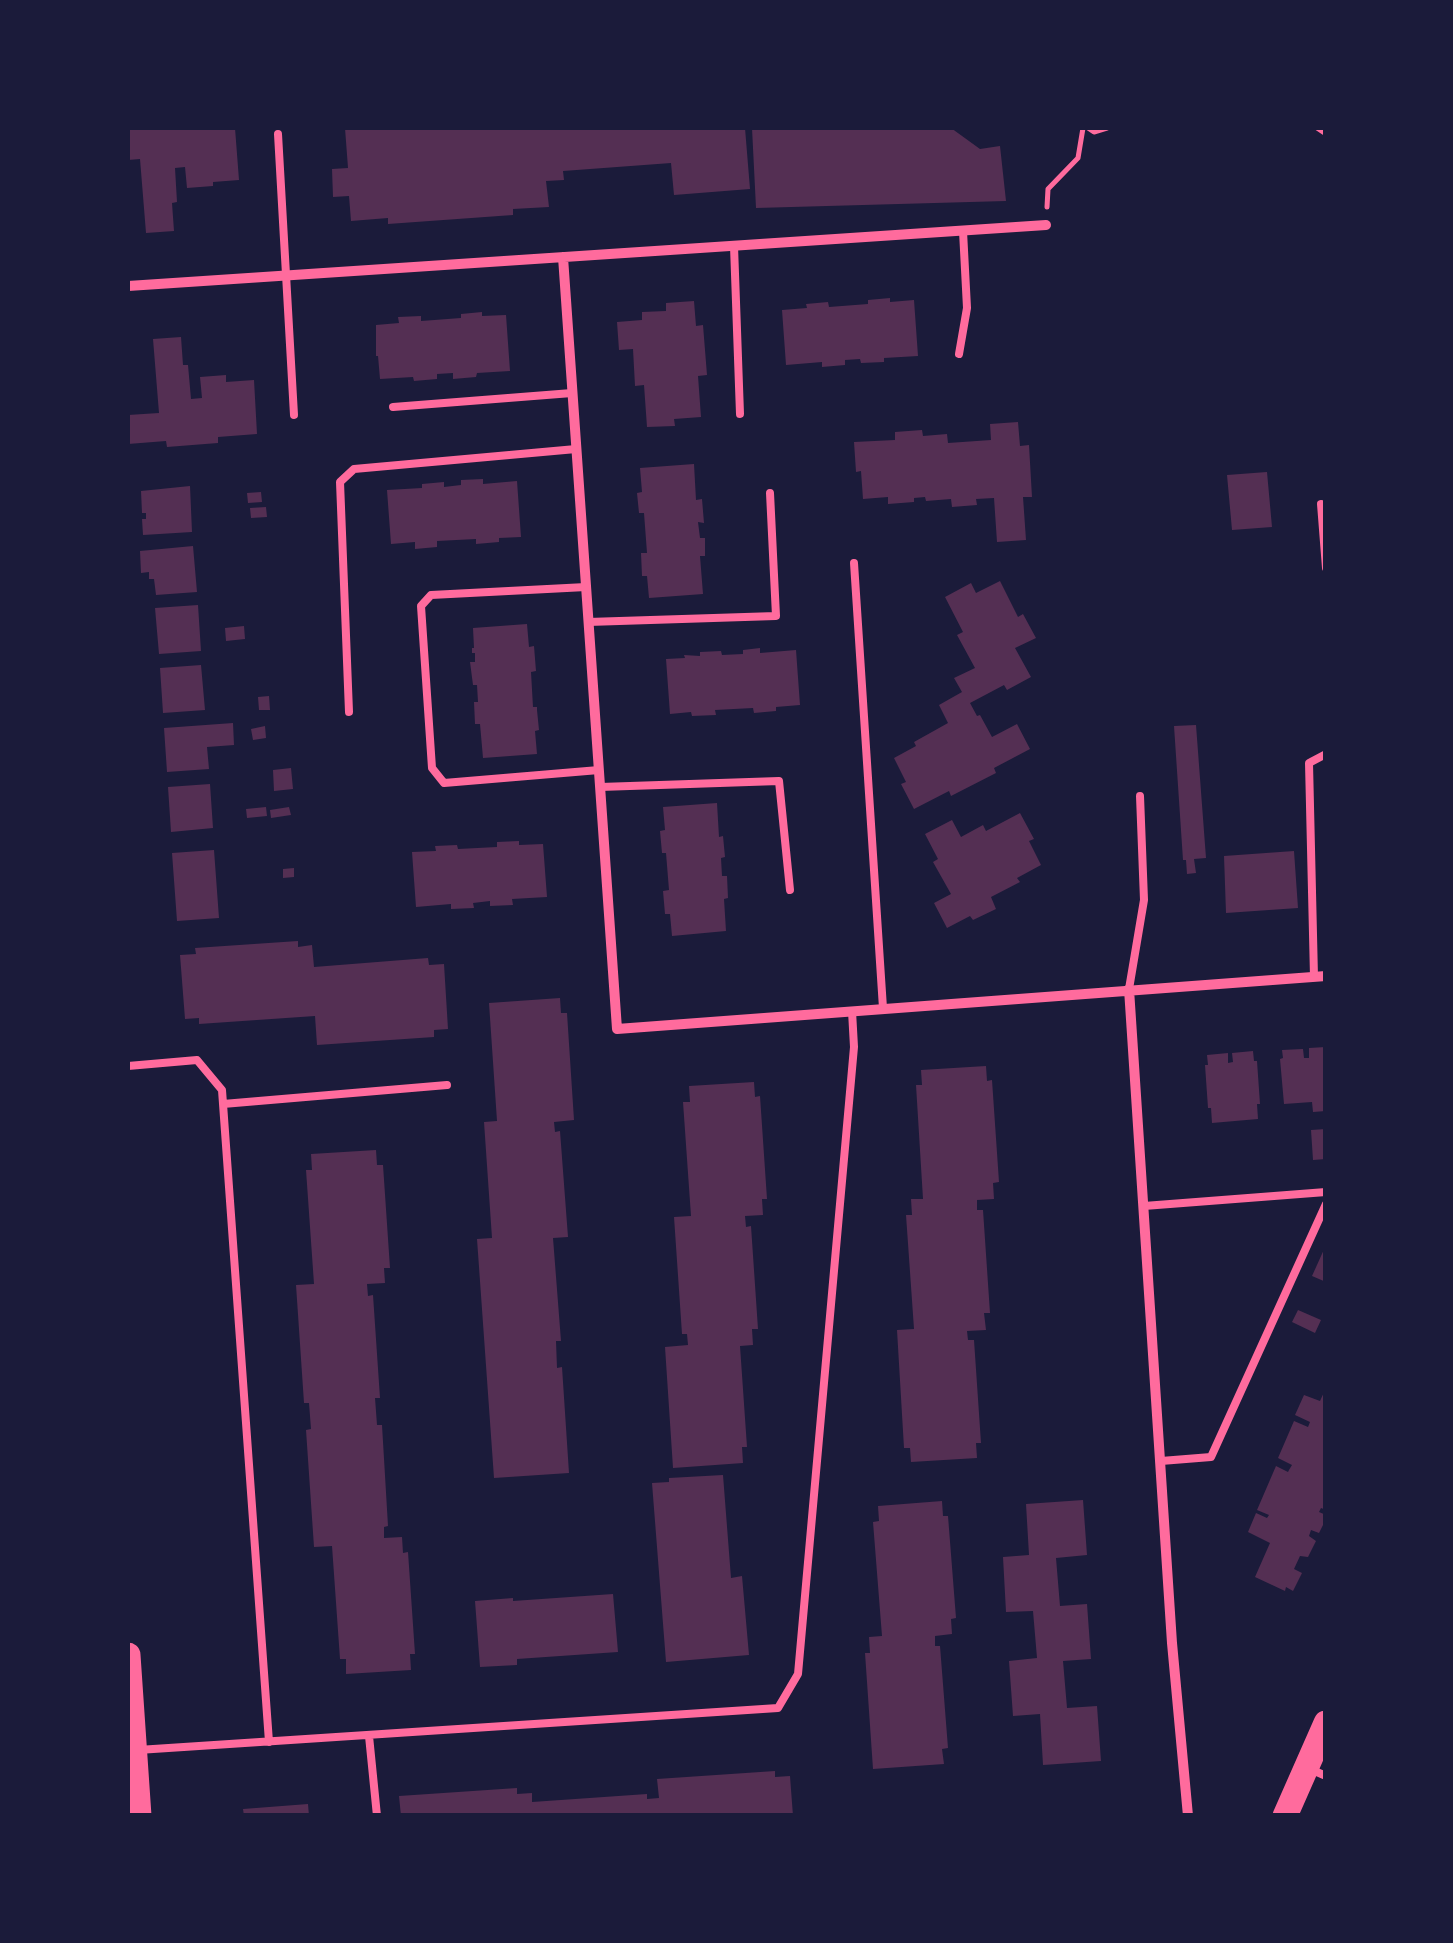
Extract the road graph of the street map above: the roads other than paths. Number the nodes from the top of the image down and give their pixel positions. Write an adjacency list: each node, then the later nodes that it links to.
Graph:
1 (278, 134): 6 (lane)
2 (1046, 225): 3 (street)
3 (963, 231): 4 (street); 8 (lane)
4 (734, 246): 5 (street); 11 (lane)
5 (563, 257): 6 (street); 9 (street)
6 (284, 276): 7 (street); 12 (lane)
7 (128, 286)
8 (959, 354)
9 (572, 393): 10 (lane); 13 (street)
10 (392, 408)
11 (740, 414)
12 (294, 415)
13 (576, 449): 18 (street); 20 (lane)
14 (770, 493): 19 (lane)
15 (1320, 504): 17 (lane)
16 (854, 564): 28 (lane)
17 (1326, 568)
18 (586, 586): 19 (street); 22 (lane)
19 (588, 622): 22 (street)
20 (348, 712)
21 (1326, 754): 26 (lane)
22 (599, 770): 23 (street)
23 (600, 787): 25 (lane); 29 (street)
24 (1140, 796): 27 (lane)
25 (790, 890)
26 (1320, 977): 27 (street)
27 (1129, 989): 28 (street); 35 (street)
28 (883, 1008): 29 (street)
29 (852, 1011): 39 (lane)
30 (128, 1066): 32 (lane)
31 (446, 1085): 32 (lane)
32 (223, 1104): 40 (lane)
33 (1326, 1192): 35 (lane)
34 (1326, 1204): 36 (lane)
35 (1144, 1206): 36 (street)
36 (1161, 1461): 45 (street)
37 (128, 1655): 41 (main road)
38 (1326, 1722): 42 (main road)
39 (369, 1736): 40 (lane); 44 (lane)
40 (269, 1742): 41 (lane)
41 (134, 1750): 43 (main road)
42 (1316, 1772): 46 (main road)
43 (139, 1816)
44 (377, 1816)
45 (1188, 1816)
46 (1285, 1816)

